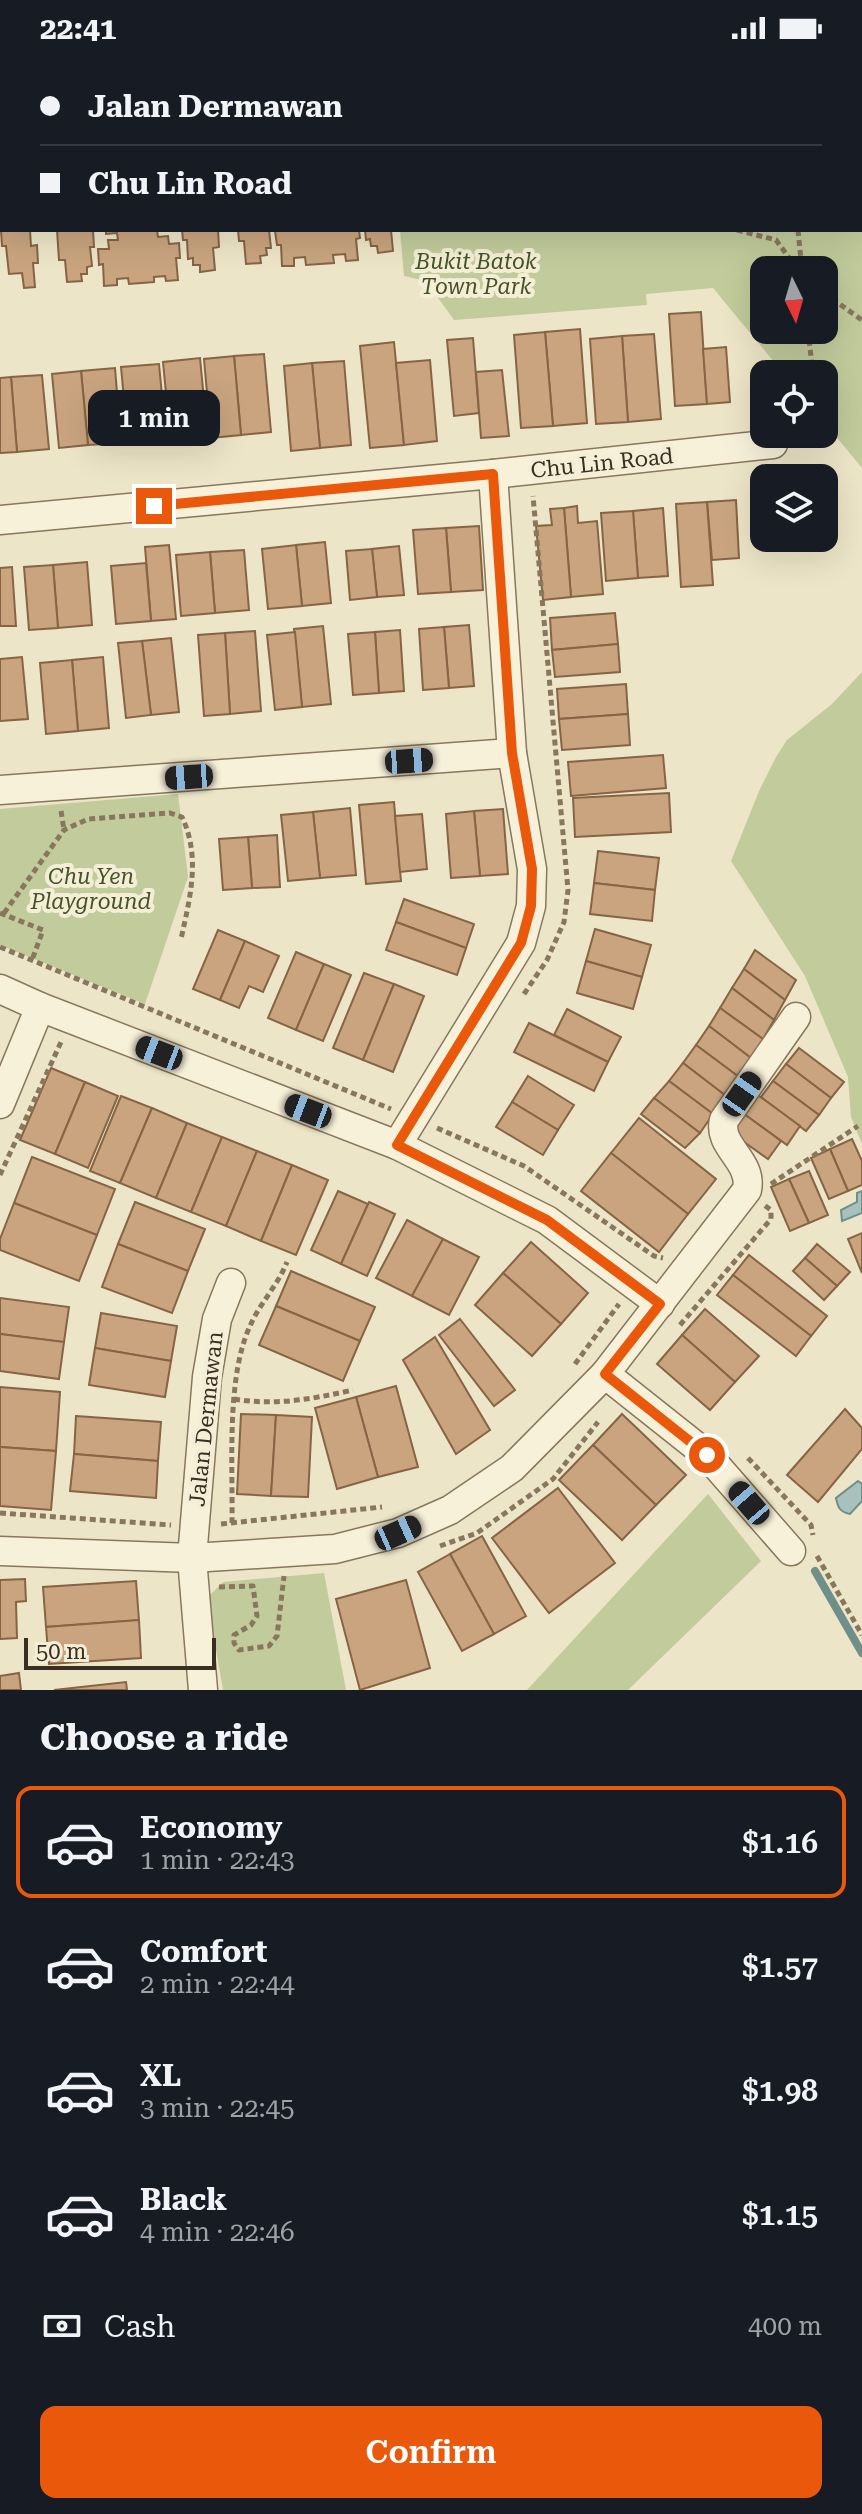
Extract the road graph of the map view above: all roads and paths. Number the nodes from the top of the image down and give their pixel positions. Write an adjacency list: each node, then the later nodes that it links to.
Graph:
1 (745, 232): 3 (path)
2 (798, 232): 4 (path)
3 (789, 256)
4 (799, 256)
5 (838, 303): 6 (path)
6 (862, 320)
7 (750, 446): 8 (street, Chu Lin Road)
8 (493, 474): 9 (street, Chu Lin Road); 10 (street)
9 (0, 520)
10 (512, 753): 11 (street); 22 (street)
11 (0, 790)
12 (61, 808): 13 (path)
13 (64, 830): 14 (path); 15 (path)
14 (2, 913): 17 (path)
15 (181, 939)
16 (0, 947): 17 (path)
17 (32, 960): 22 (path)
18 (0, 989): 19 (street)
19 (37, 1013): 21 (street); 24 (street); 25 (path)
20 (796, 1017): 26 (street)
21 (0, 1104)
22 (414, 1118): 24 (street); 27 (path)
23 (858, 1126): 26 (path)
24 (397, 1145): 31 (street)
25 (0, 1175)
26 (750, 1193): 31 (street); 32 (path)
27 (672, 1257)
28 (287, 1262): 36 (path)
29 (231, 1283): 40 (street, Jalan Dermawan)
30 (621, 1301): 33 (path)
31 (660, 1304): 34 (street)
32 (673, 1333)
33 (569, 1371)
34 (614, 1382): 41 (path); 43 (street); 45 (street)
35 (353, 1390): 36 (path)
36 (234, 1399): 39 (path)
37 (390, 1507): 39 (path)
38 (0, 1513): 40 (path)
39 (232, 1523): 40 (path)
40 (195, 1526): 45 (street, Jalan Dermawan)
41 (434, 1548)
42 (0, 1551): 45 (street)
43 (804, 1555): 46 (path)
44 (284, 1570): 45 (path)
45 (193, 1572): 47 (street, Jalan Dermawan)
46 (862, 1635)
47 (203, 1690)

